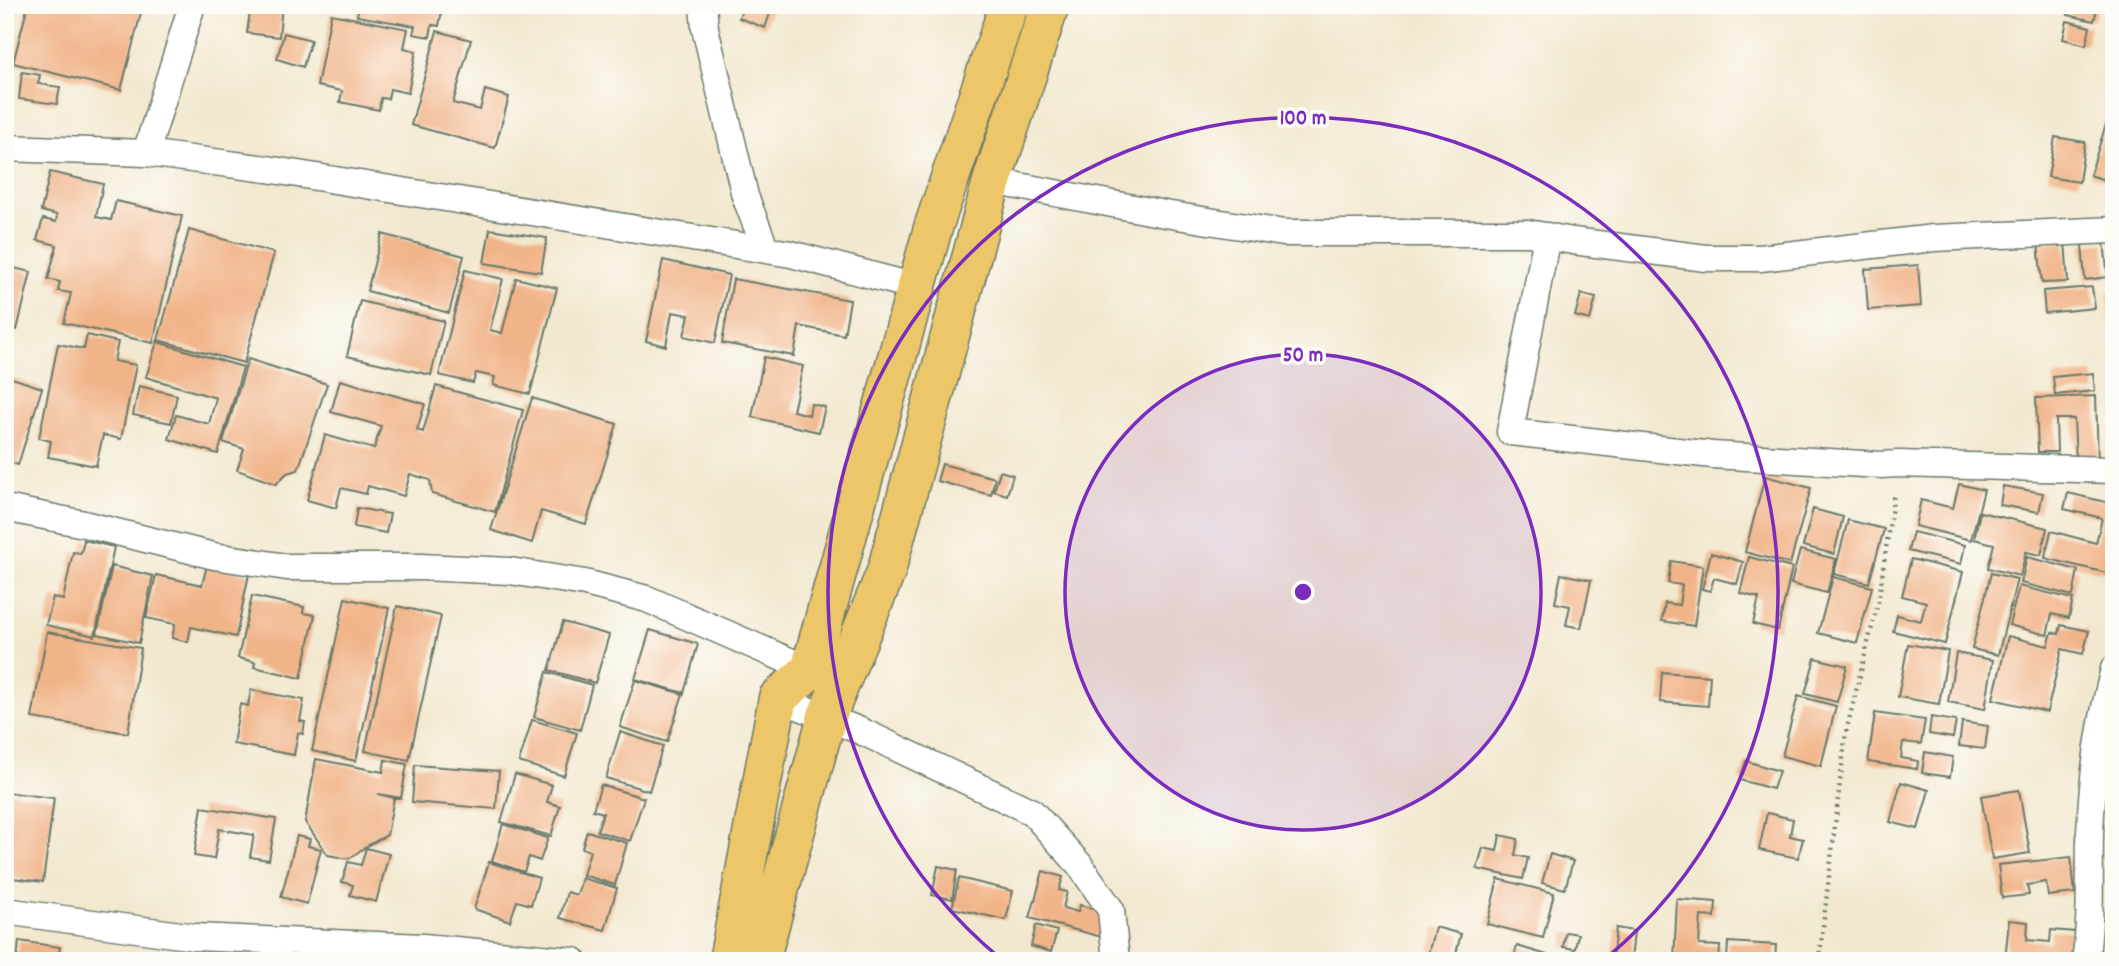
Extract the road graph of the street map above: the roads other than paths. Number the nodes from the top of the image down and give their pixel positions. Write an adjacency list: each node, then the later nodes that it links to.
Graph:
1 (192, 5): 6 (street)
2 (703, 5): 10 (street)
3 (1009, 5): 11 (main road)
4 (1050, 5): 7 (main road)
5 (5, 148): 6 (street)
6 (146, 153): 10 (street)
7 (992, 181): 9 (street); 17 (main road)
8 (2114, 230): 9 (street)
9 (1547, 236): 12 (street)
10 (766, 250): 11 (street)
11 (916, 287): 15 (main road)
12 (2114, 470)
13 (5, 508): 15 (street)
14 (2114, 669): 23 (street)
15 (810, 670): 16 (main road)
16 (778, 698): 17 (street); 20 (main road)
17 (827, 716): 21 (main road); 22 (street)
18 (5, 911): 19 (street)
19 (574, 961)
20 (728, 961)
21 (760, 961)
22 (1116, 961)
23 (2085, 961)

